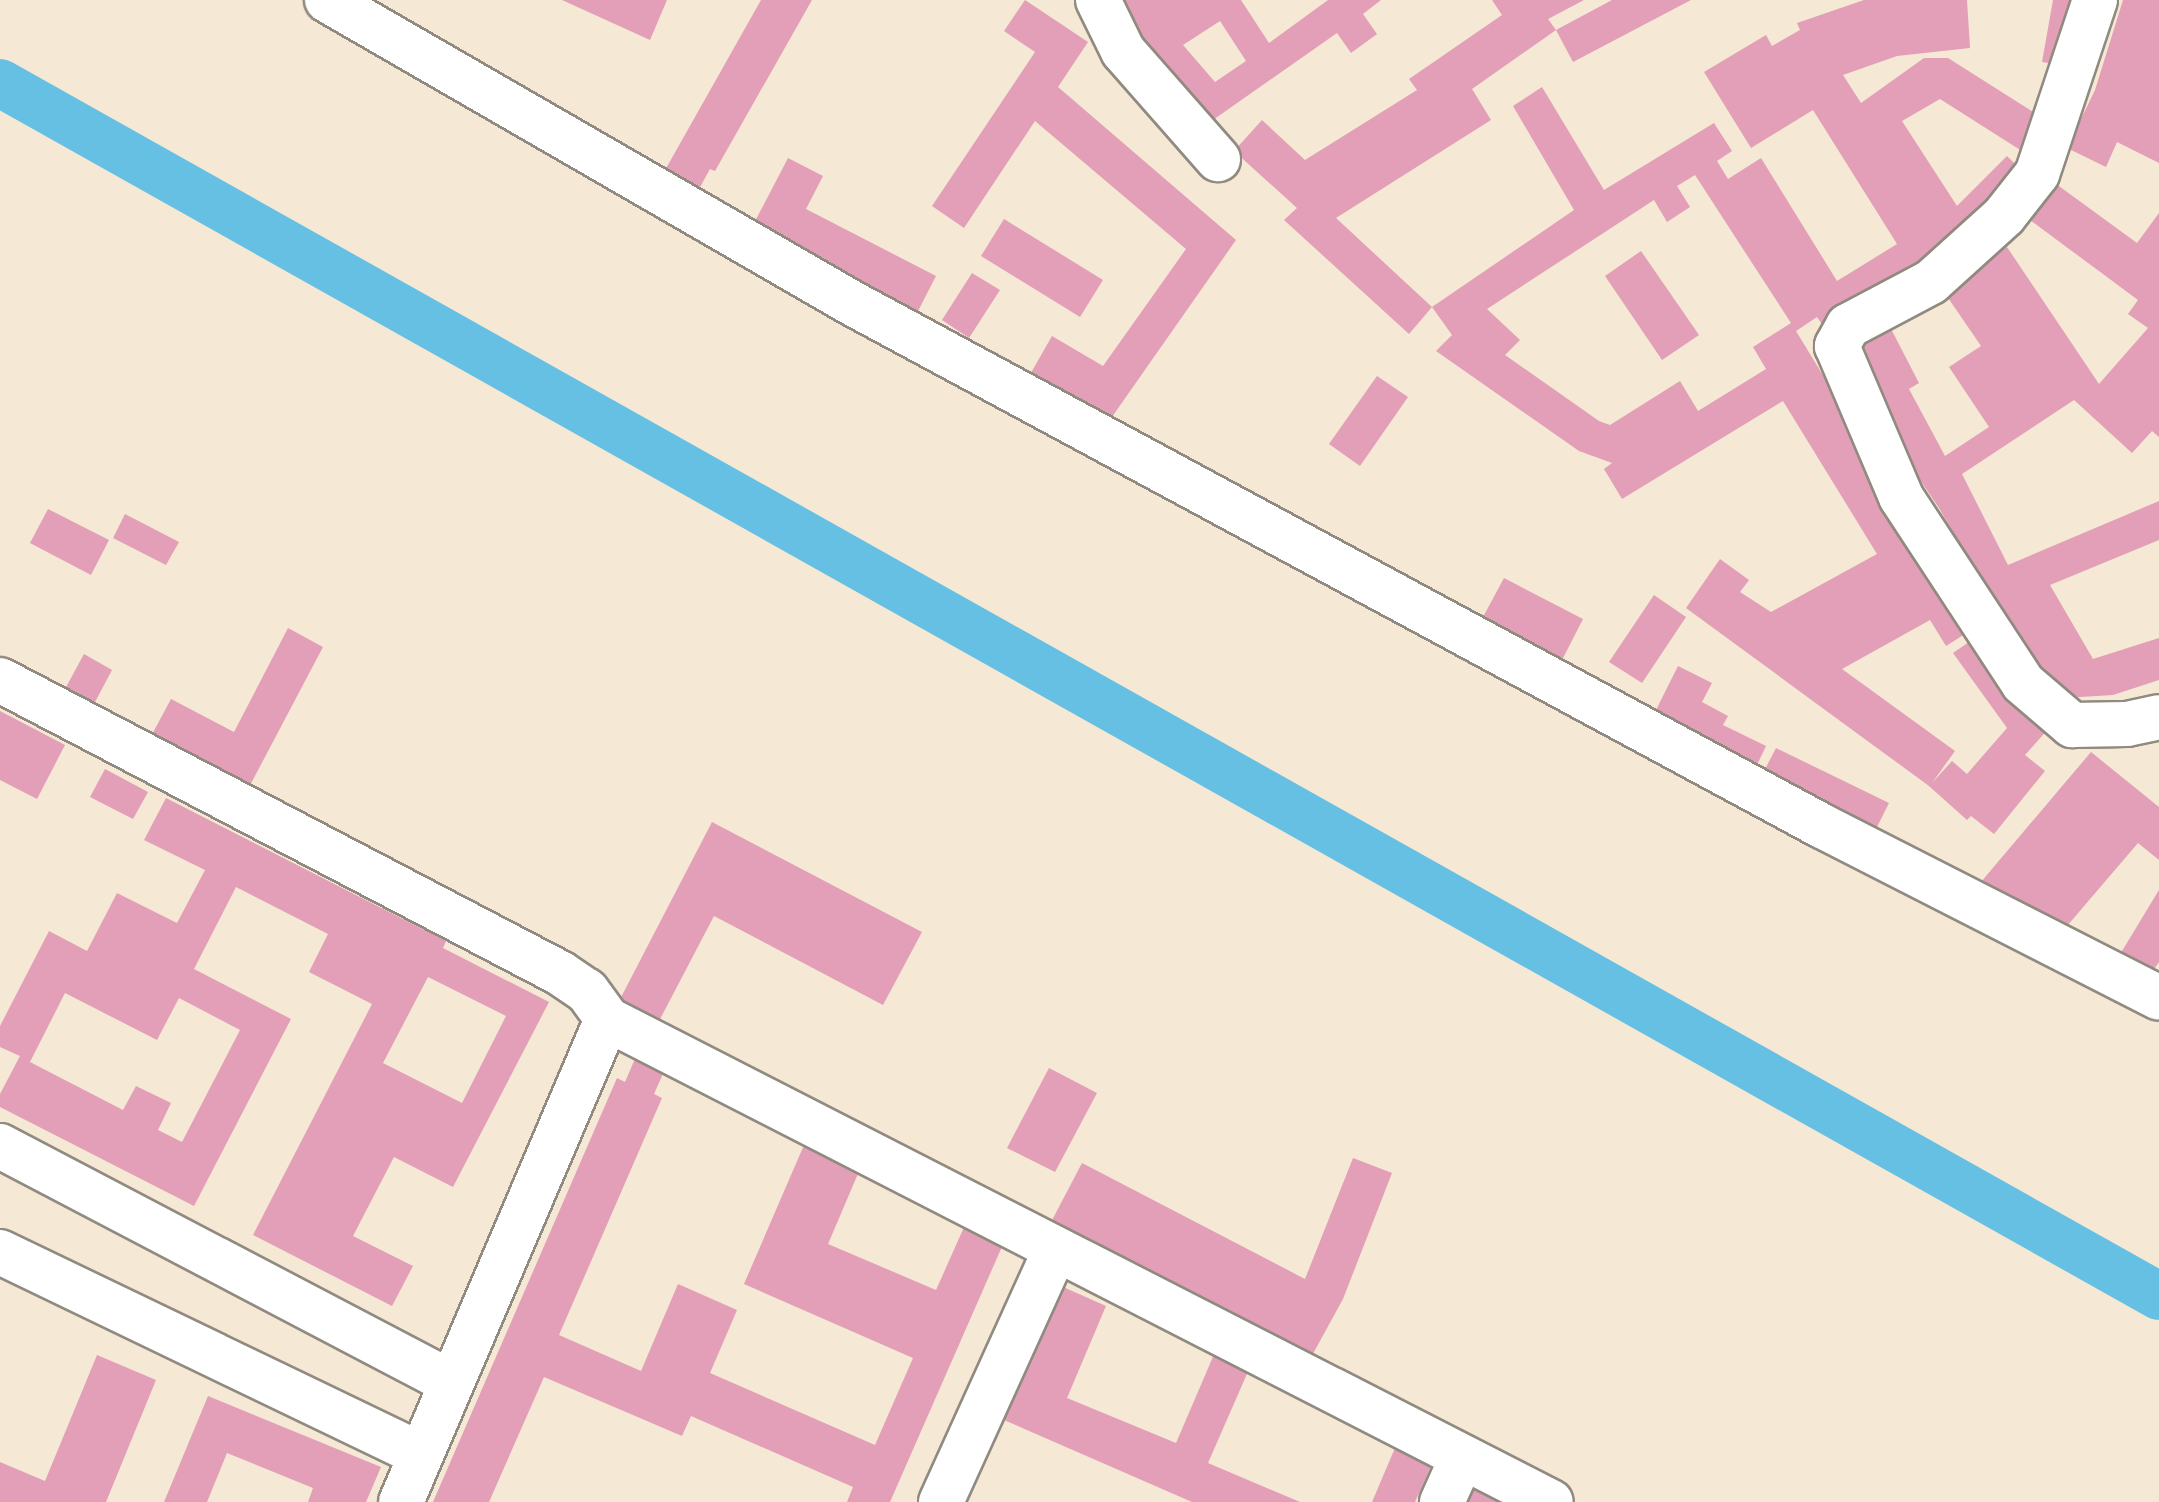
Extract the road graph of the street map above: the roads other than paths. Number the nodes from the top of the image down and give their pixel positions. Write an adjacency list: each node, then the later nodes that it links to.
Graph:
1 (1098, 0): 4 (street)
2 (2095, 0): 6 (street)
3 (343, 3): 7 (street)
4 (1218, 159)
5 (0, 680): 8 (street)
6 (2159, 717)
7 (2159, 998)
8 (607, 1019): 10 (street); 12 (street)
9 (0, 1146): 12 (street)
10 (1055, 1251): 14 (street); 16 (street)
11 (0, 1252): 13 (street)
12 (452, 1383): 13 (street)
13 (421, 1455): 15 (street)
14 (1461, 1460): 17 (street); 18 (street)
15 (401, 1502)
16 (941, 1502)
17 (1442, 1502)
18 (1551, 1502)

